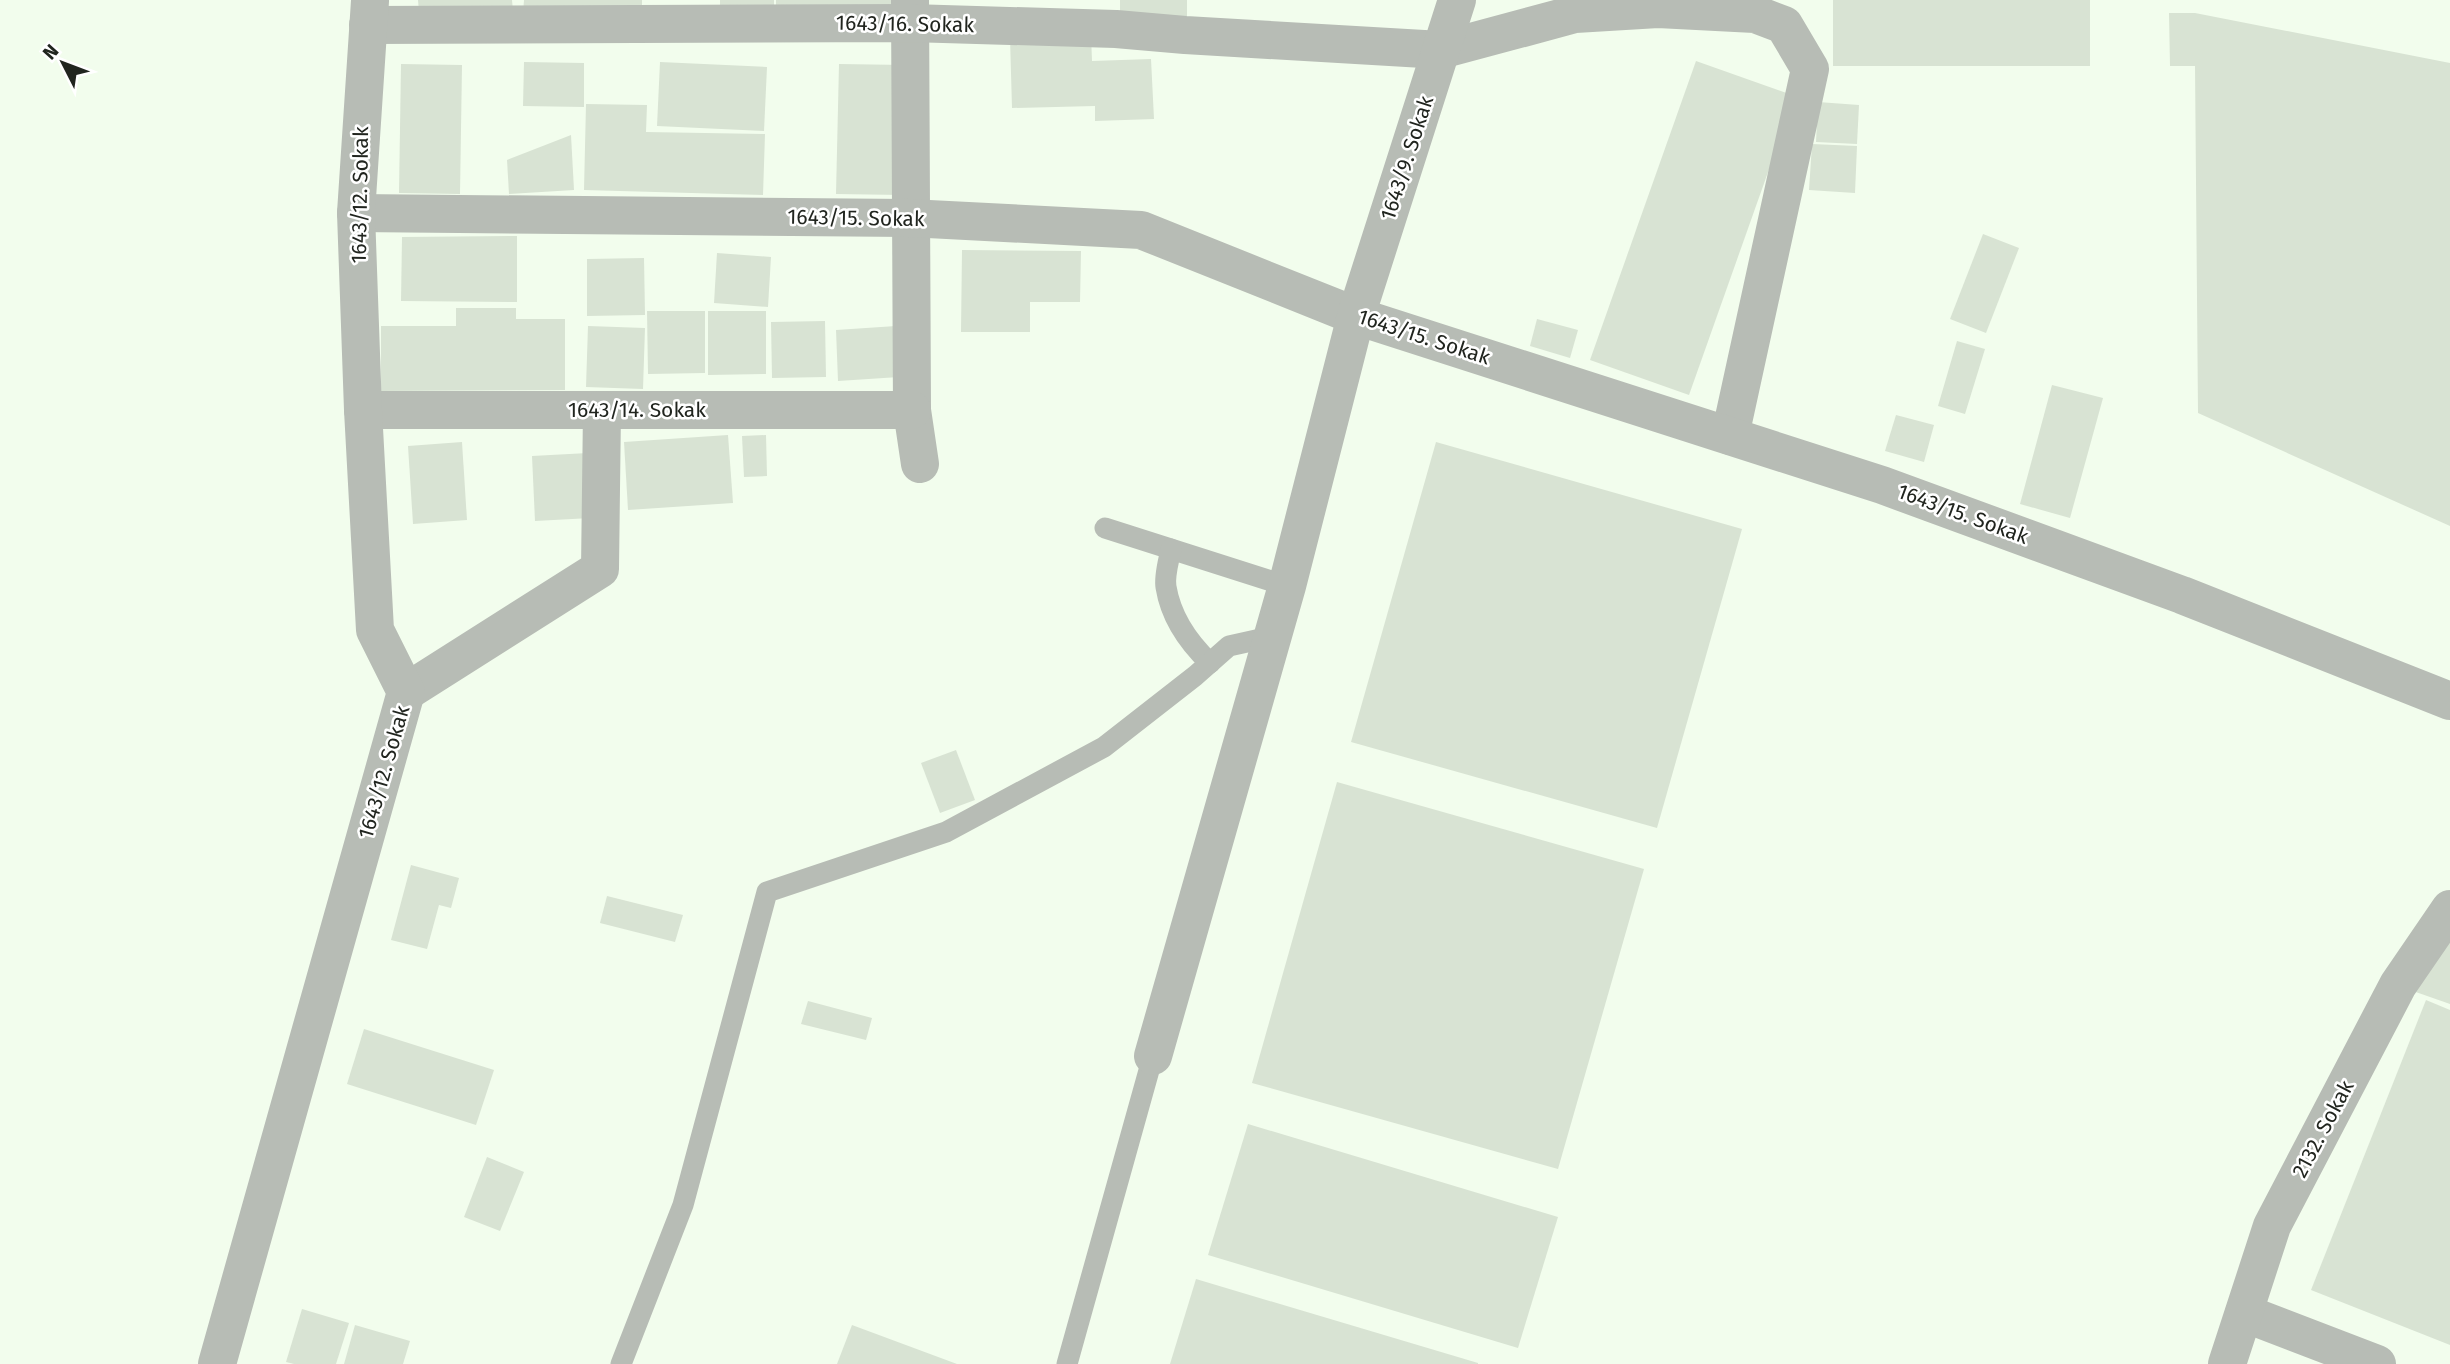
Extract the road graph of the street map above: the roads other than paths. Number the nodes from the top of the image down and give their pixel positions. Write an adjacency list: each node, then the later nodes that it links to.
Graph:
1 (1457, 0): 4 (street, 1643/9. Sokak)
2 (910, 11): 3 (street, 1643/16. Sokak); 4 (street, 1643/16. Sokak); 6 (street)
3 (369, 13): 5 (street, 1643/12. Sokak)
4 (1441, 50): 7 (street, 1643/9. Sokak); 11 (street, 1643/16. Sokak)
5 (356, 213): 6 (street, 1643/15. Sokak); 8 (street, 1643/12. Sokak)
6 (909, 218): 7 (street, 1643/15. Sokak); 10 (street)
7 (1356, 316): 11 (street, 1643/15. Sokak); 15 (street, 1643/9. Sokak)
8 (363, 410): 9 (street, 1643/14. Sokak); 18 (street, 1643/12. Sokak)
9 (602, 410): 10 (street, 1643/14. Sokak); 18 (street)
10 (912, 410): 12 (street)
11 (1730, 436): 19 (street, 1643/15. Sokak)
12 (920, 464)
13 (1105, 528): 14 (lane)
14 (1171, 549): 15 (lane); 17 (lane)
15 (1287, 586): 16 (street, 1643/9. Sokak)
16 (1273, 636): 17 (lane); 21 (street, 1643/9. Sokak)
17 (1210, 663): 24 (lane)
18 (406, 692): 23 (street, 1643/12. Sokak)
19 (2450, 701)
20 (2450, 909): 22 (street, 2132. Sokak)
21 (1153, 1056): 25 (lane)
22 (2244, 1313): 26 (street, 2132. Sokak); 27 (street)
23 (217, 1364)
24 (621, 1364)
25 (1067, 1364)
26 (2227, 1364)
27 (2377, 1364)

